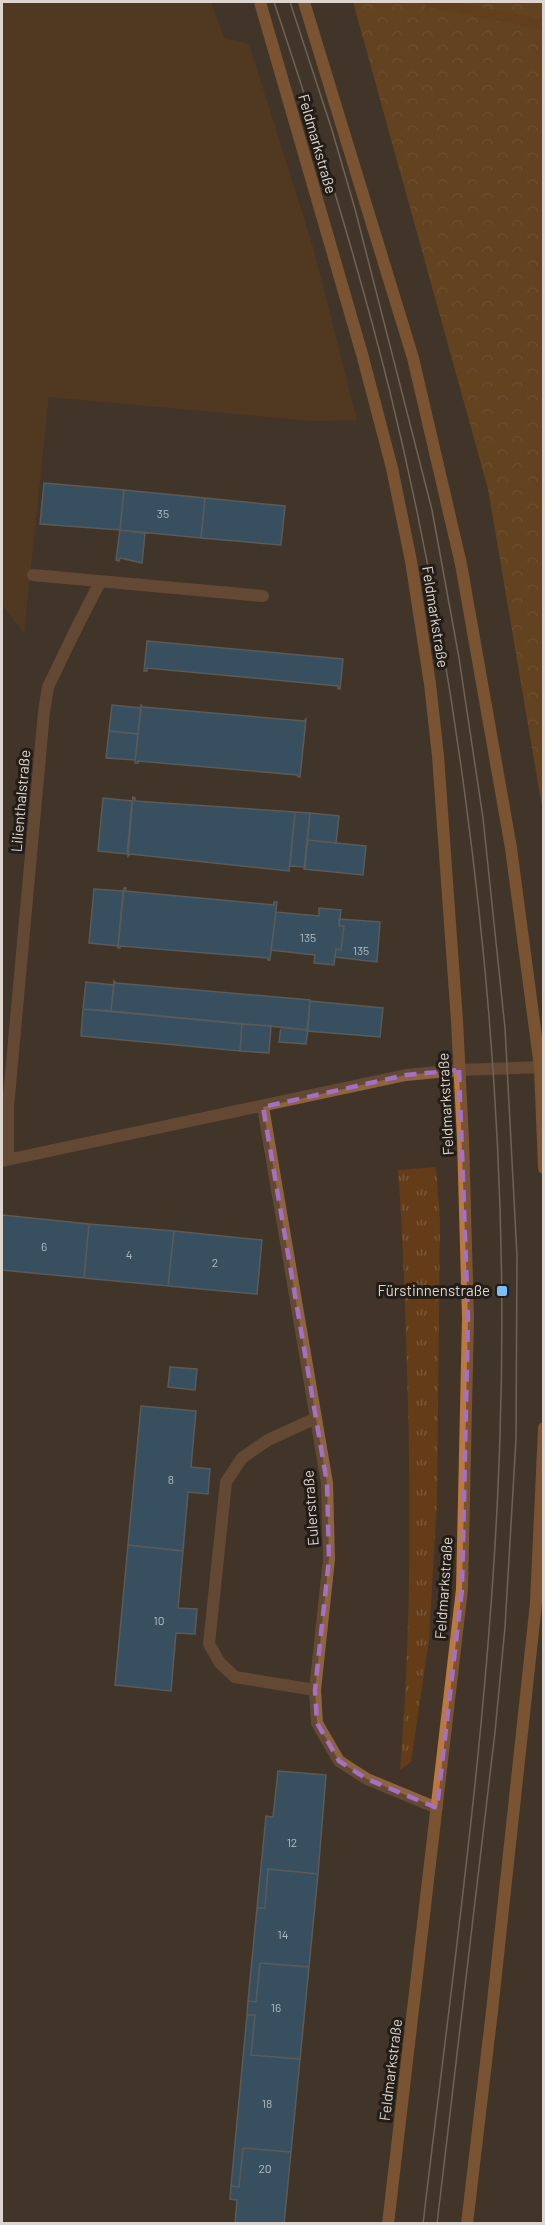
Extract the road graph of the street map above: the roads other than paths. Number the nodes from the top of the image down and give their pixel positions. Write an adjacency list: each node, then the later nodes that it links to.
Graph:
1 (260, 2): 7 (main road, Feldmarkstraße)
2 (305, 5): 6 (main road, Feldmarkstraße)
3 (33, 575): 4 (street)
4 (100, 582): 5 (street); 9 (street, Lilienthalstraße)
5 (263, 596)
6 (542, 1067): 7 (street); 10 (main road, Feldmarkstraße)
7 (459, 1070): 8 (street, Lilienthalstraße); 14 (main road, Feldmarkstraße)
8 (263, 1107): 9 (street, Lilienthalstraße); 11 (street, Eulerstraße)
9 (5, 1160)
10 (543, 1168)
11 (314, 1419): 13 (street, Eulerstraße); 13 (street)
12 (543, 1428): 16 (main road)
13 (315, 1690): 14 (street, Eulerstraße)
14 (437, 1808): 15 (main road, Feldmarkstraße)
15 (388, 2223)
16 (467, 2223)

